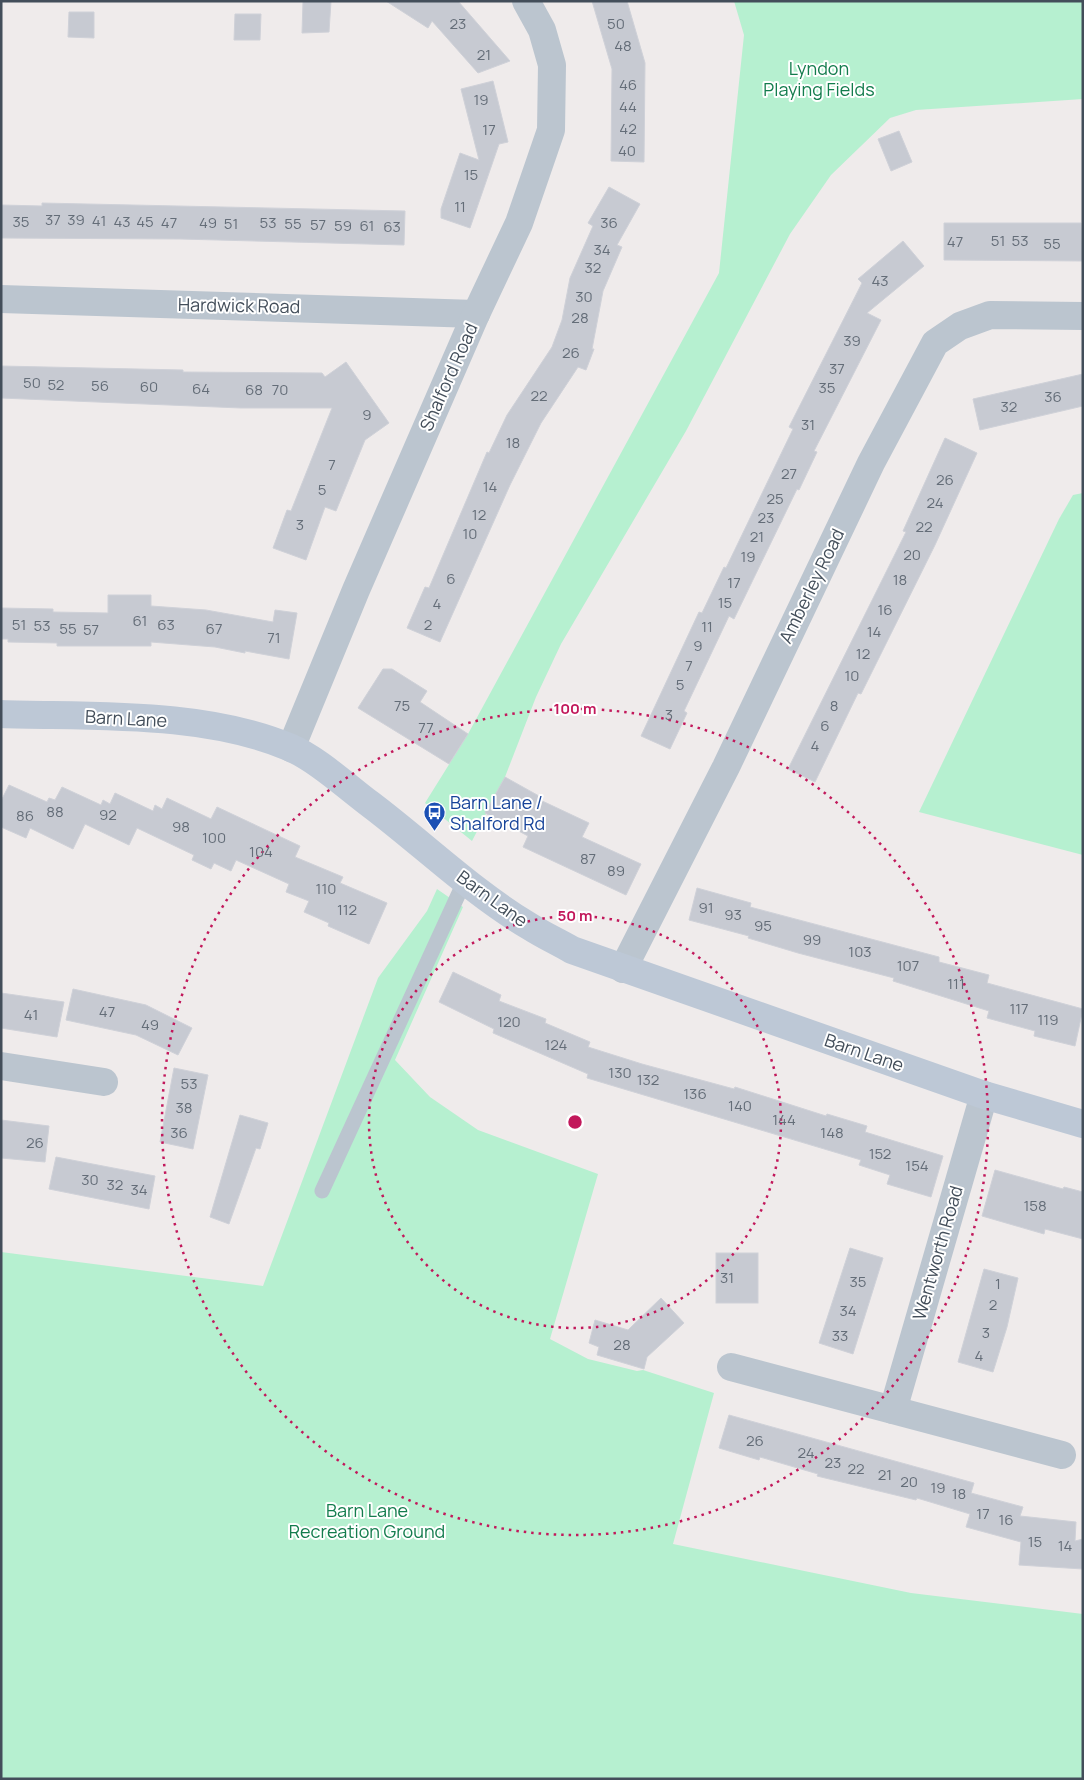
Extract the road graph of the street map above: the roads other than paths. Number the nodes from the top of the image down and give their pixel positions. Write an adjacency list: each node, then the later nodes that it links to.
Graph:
1 (526, 1): 3 (street, Shalford Road)
2 (1, 299): 3 (street, Hardwick Road)
3 (476, 314): 6 (street, Shalford Road)
4 (1083, 316): 8 (street, Amberley Road)
5 (1, 714): 6 (street, Barn Lane)
6 (291, 748): 7 (street, Barn Lane)
7 (465, 880): 8 (street, Barn Lane); 13 (lane)
8 (623, 969): 11 (street, Barn Lane)
9 (1, 1066): 10 (street)
10 (104, 1082)
11 (984, 1095): 12 (street, Barn Lane); 15 (street, Wentworth Road)
12 (1083, 1124)
13 (322, 1191)
14 (731, 1367): 15 (street)
15 (893, 1410): 16 (street)
16 (1062, 1455)

